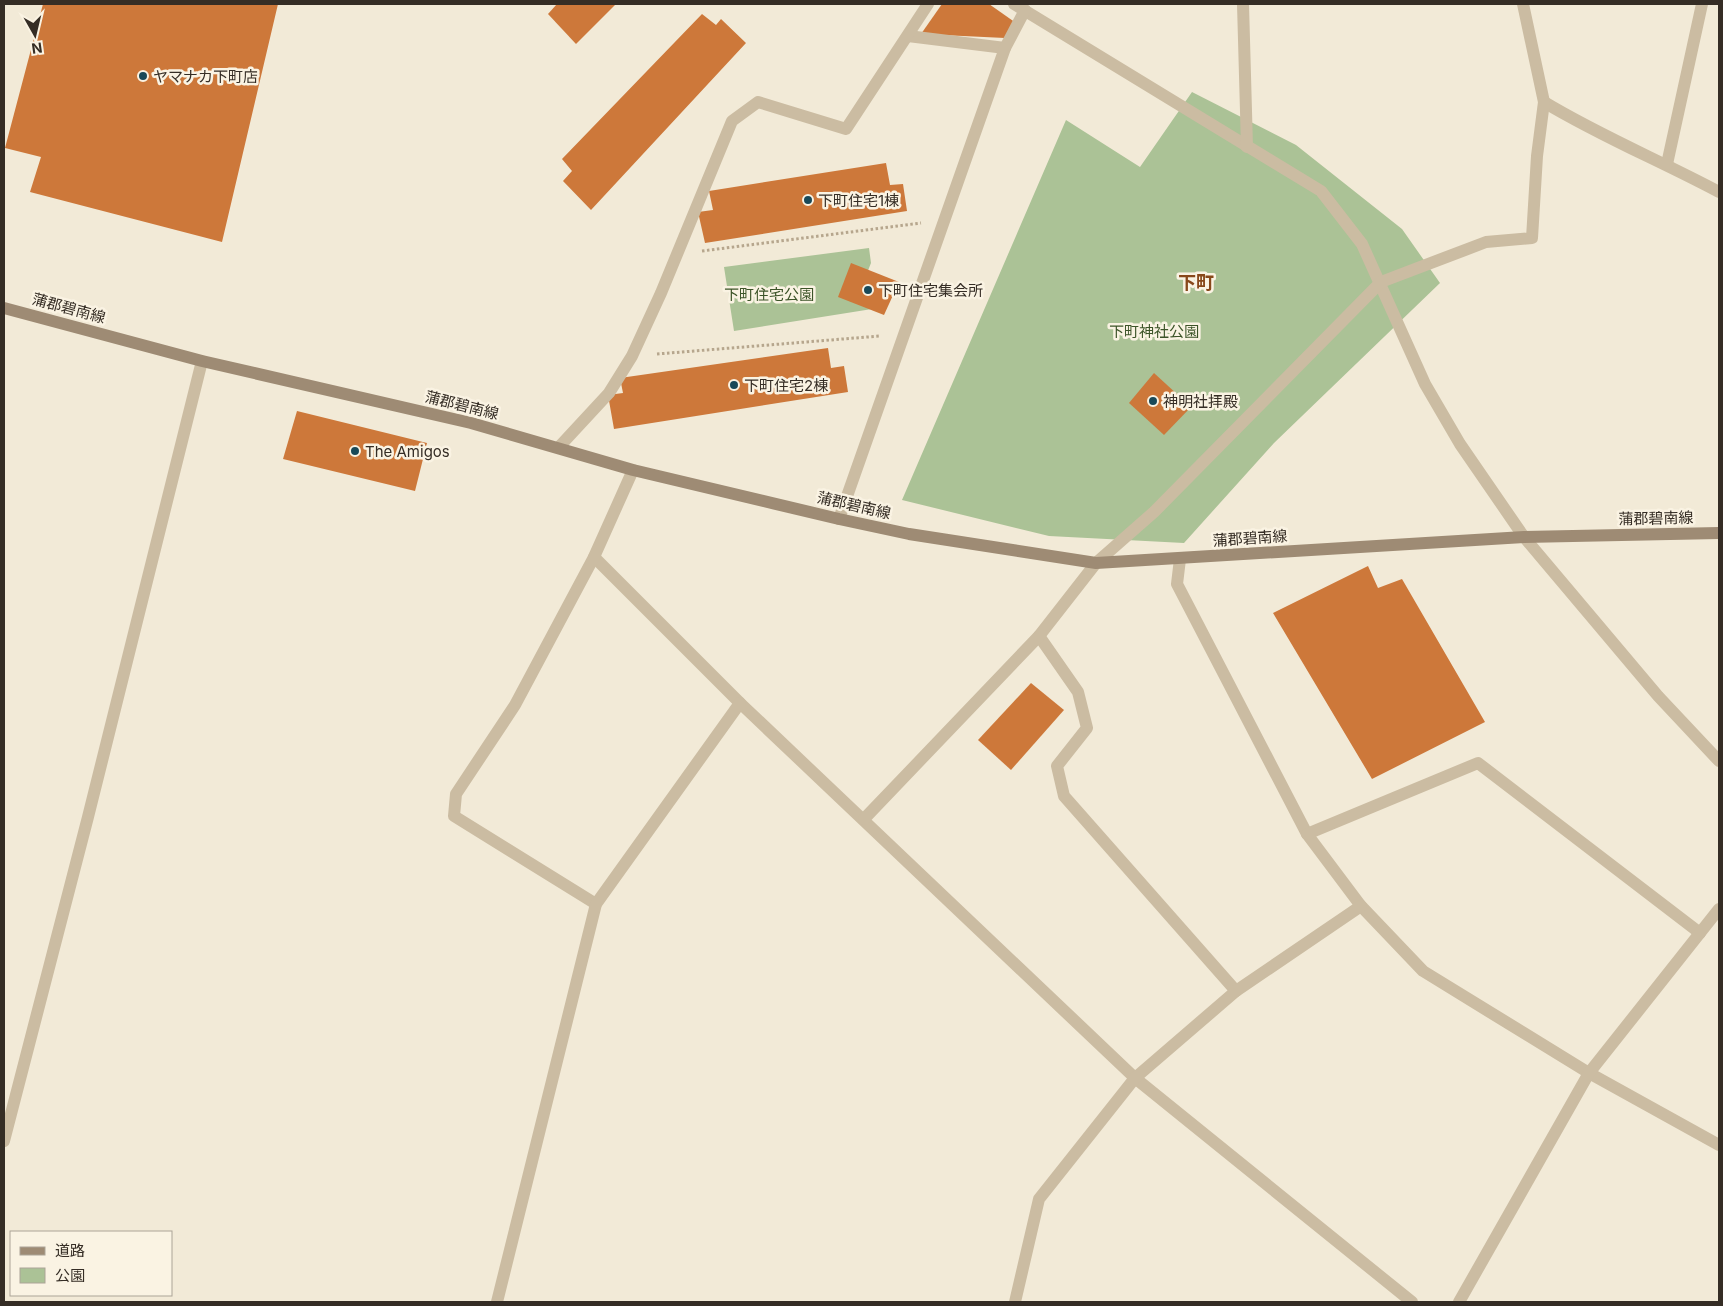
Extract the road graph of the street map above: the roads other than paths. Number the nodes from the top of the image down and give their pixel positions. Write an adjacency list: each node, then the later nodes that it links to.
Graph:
1 (928, 4): 6 (street)
2 (1243, 4): 9 (street)
3 (1523, 4): 8 (street)
4 (1702, 4): 10 (street)
5 (1020, 7): 7 (street); 9 (street)
6 (908, 36): 7 (street); 15 (street)
7 (1005, 48): 17 (street)
8 (1544, 102): 10 (street); 12 (street)
9 (1247, 148): 12 (street)
10 (1667, 164): 11 (street)
11 (1719, 192)
12 (1381, 282): 19 (street); 22 (street)
13 (4, 308): 14 (main road, 蒲郡碧南線)
14 (202, 361): 15 (main road, 蒲郡碧南線); 35 (street)
15 (559, 447): 16 (main road, 蒲郡碧南線)
16 (633, 470): 17 (main road, 蒲郡碧南線); 20 (street)
17 (839, 519): 22 (main road, 蒲郡碧南線)
18 (1719, 533): 19 (main road, 蒲郡碧南線)
19 (1524, 537): 21 (main road, 蒲郡碧南線); 25 (street)
20 (594, 557): 24 (street); 28 (street)
21 (1180, 559): 22 (main road, 蒲郡碧南線); 27 (street)
22 (1096, 563): 23 (street)
23 (1039, 636): 26 (street); 32 (street)
24 (740, 703): 26 (street); 28 (street)
25 (1719, 761)
26 (864, 819): 34 (street)
27 (1307, 834): 29 (street); 31 (street)
28 (596, 904): 37 (street)
29 (1361, 906): 32 (street); 33 (street)
30 (1719, 909): 31 (street)
31 (1700, 933): 33 (street)
32 (1236, 991): 34 (street)
33 (1589, 1073): 36 (street); 40 (street)
34 (1135, 1078): 38 (street); 39 (street)
35 (4, 1141)
36 (1719, 1145)
37 (497, 1302)
38 (1015, 1302)
39 (1412, 1302)
40 (1458, 1302)

